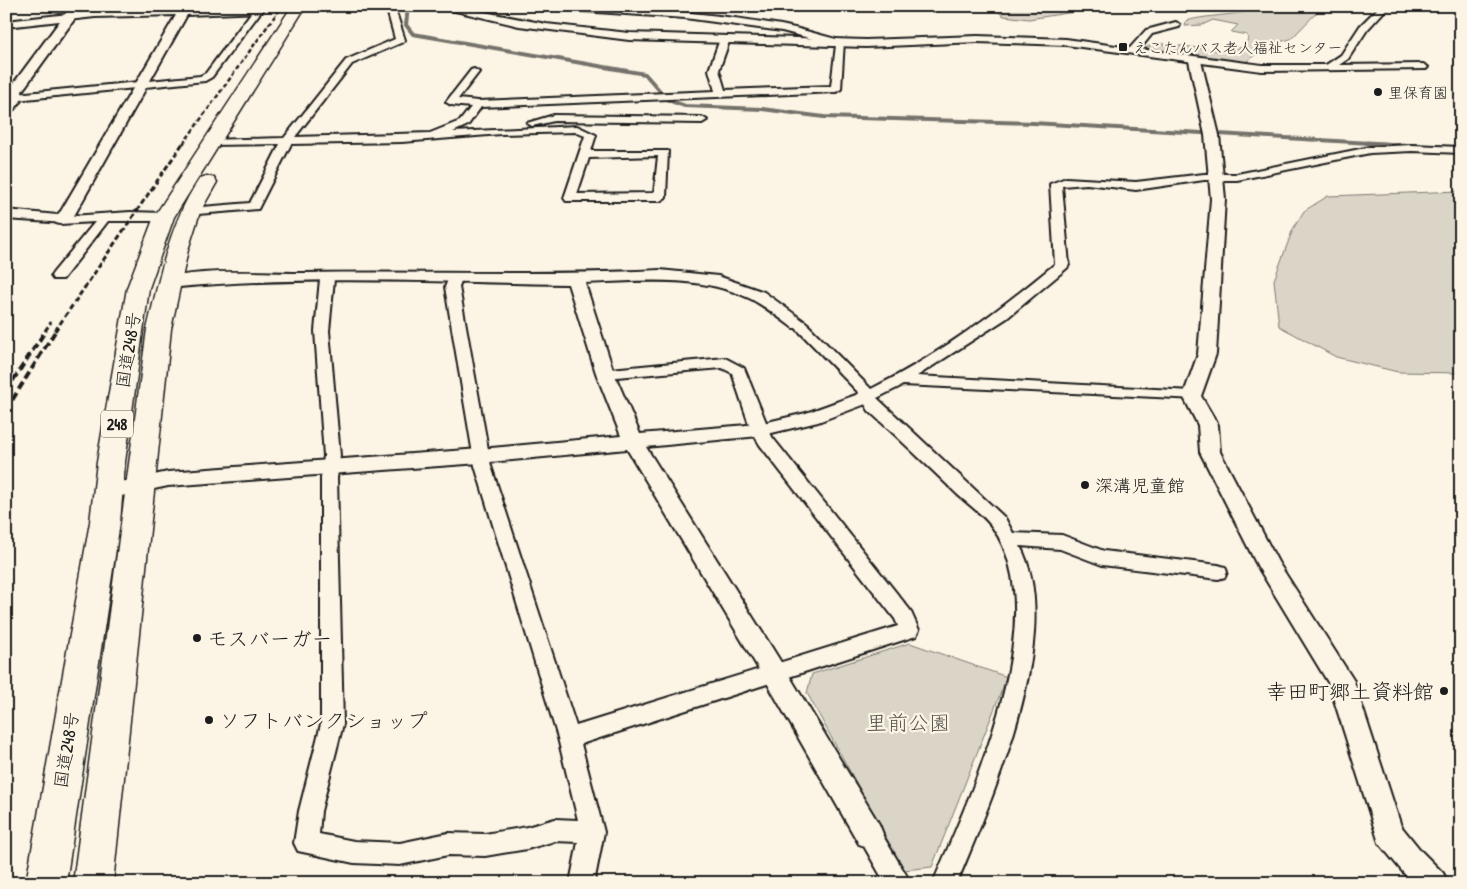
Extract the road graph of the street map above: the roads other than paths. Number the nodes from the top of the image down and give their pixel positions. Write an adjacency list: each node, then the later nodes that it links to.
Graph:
1 (299, 6): 30 (highway, 国道248号 / 248)
2 (316, 6): 30 (highway, 国道248号 / 248)
3 (390, 6): 31 (street)
4 (439, 6): 12 (street)
5 (552, 6): 14 (street)
6 (1385, 6): 18 (street)
7 (259, 8): 8 (street); 20 (street)
8 (184, 9): 9 (street); 20 (street)
9 (76, 11): 10 (street); 21 (main road)
10 (6, 24)
11 (1176, 25): 15 (street)
12 (725, 39): 14 (street); 22 (street)
13 (977, 39): 14 (street); 15 (street)
14 (841, 43): 22 (street)
15 (1128, 51): 16 (street)
16 (1195, 61): 18 (street); 34 (street)
17 (1423, 67): 18 (street)
18 (1326, 69)
19 (474, 72): 24 (street)
20 (140, 86): 21 (street); 38 (street)
21 (13, 93): 25 (main road)
22 (721, 93): 23 (street)
23 (647, 97): 24 (street); 26 (street)
24 (478, 104): 29 (street)
25 (6, 109)
26 (702, 120): 27 (street); 28 (street)
27 (501, 131): 29 (street); 33 (street)
28 (708, 131)
29 (431, 137): 31 (street)
30 (221, 142): 31 (street); 36 (highway, 国道248号 / 248)
31 (286, 142): 36 (street)
32 (1461, 150): 34 (street)
33 (584, 154): 33 (street)
34 (1218, 177): 46 (street); 47 (street)
35 (6, 214): 38 (street)
36 (177, 214): 37 (street); 43 (highway, 国道248号 / 248); 54 (highway, 国道248号 / 248)
37 (104, 218): 38 (street); 39 (street)
38 (60, 220)
39 (58, 276)
40 (455, 278): 41 (street); 42 (street); 51 (street)
41 (327, 279): 43 (street); 52 (street)
42 (575, 279): 44 (street); 45 (street)
43 (169, 283): 53 (highway, 国道248号 / 248)
44 (799, 324): 48 (street)
45 (605, 373): 49 (street); 50 (street)
46 (901, 380): 47 (street); 48 (street)
47 (1192, 396): 66 (street)
48 (867, 397): 49 (street); 55 (street)
49 (759, 430): 50 (street); 57 (street)
50 (633, 441): 51 (street); 57 (street)
51 (480, 456): 52 (street); 58 (street)
52 (332, 467): 53 (street); 59 (street)
53 (140, 485): 54 (street); 62 (highway, 国道248号 / 248)
54 (107, 492): 61 (highway, 国道248号 / 248)
55 (1007, 540): 56 (street); 65 (street)
56 (1218, 572)
57 (775, 674): 58 (street); 60 (street)
58 (569, 738): 59 (street)
59 (592, 832): 63 (street)
60 (869, 834): 64 (street)
61 (46, 883)
62 (93, 883)
63 (582, 883)
64 (899, 883)
65 (945, 883)
66 (1433, 883)

